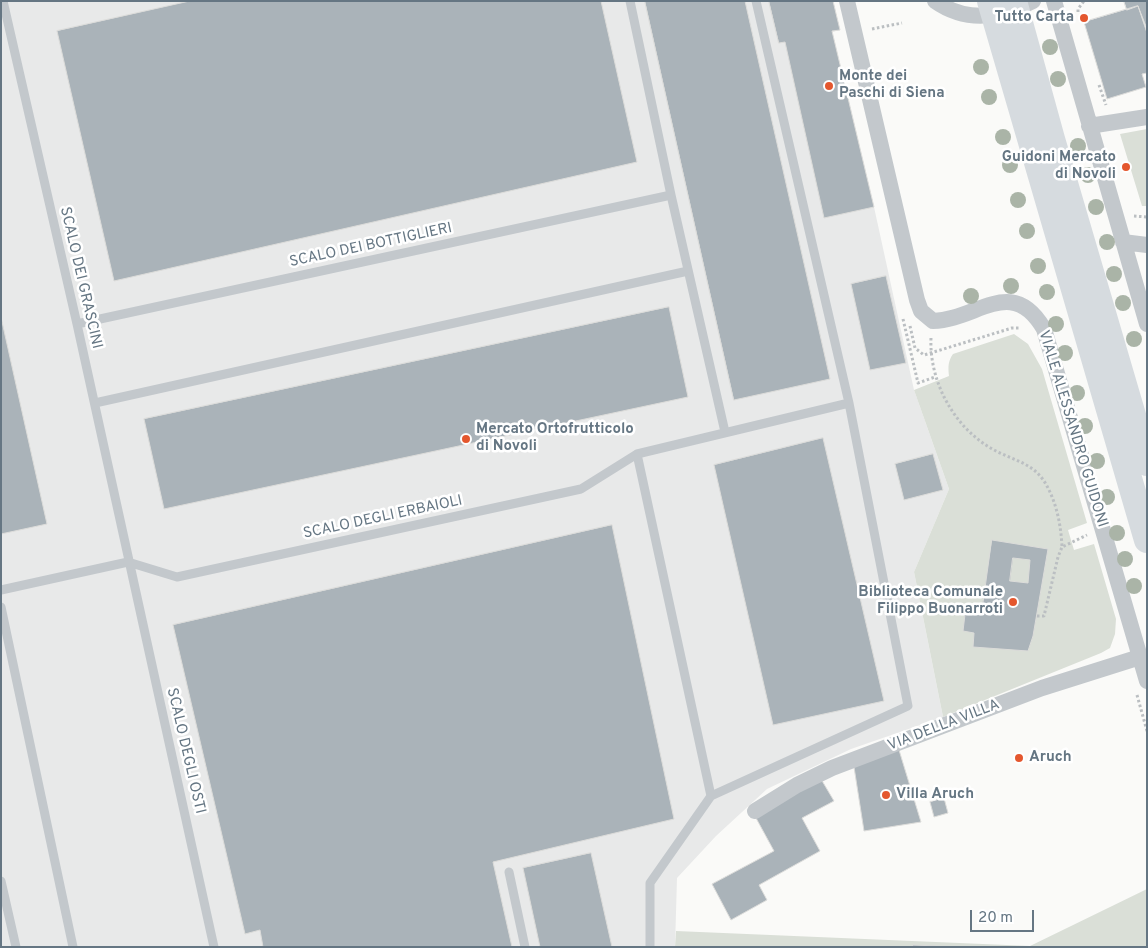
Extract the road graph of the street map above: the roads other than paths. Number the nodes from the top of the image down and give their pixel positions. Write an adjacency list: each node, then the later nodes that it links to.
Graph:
1 (3, 1): 14 (lane, SCALO DEI GRASCINI)
2 (630, 1): 10 (lane)
3 (756, 1): 16 (lane)
4 (847, 1): 25 (street, VIALE ALESSANDRO GUIDONI)
5 (935, 1): 7 (street)
6 (1054, 1): 9 (street)
7 (1010, 6): 20 (main road); 21 (main road)
8 (1147, 117): 9 (street)
9 (1089, 126): 11 (street)
10 (671, 195): 13 (lane); 14 (lane, SCALO DEI BOTTIGLIERI)
11 (1123, 242): 12 (street); 15 (street)
12 (1147, 245)
13 (688, 271): 17 (lane); 18 (lane)
14 (77, 324): 17 (lane, SCALO DEI GRASCINI)
15 (1147, 324)
16 (849, 403): 18 (lane, SCALO DEGLI ERBAIOLI); 27 (lane)
17 (95, 404): 22 (lane, SCALO DEI GRASCINI)
18 (725, 432): 19 (lane, SCALO DEGLI ERBAIOLI)
19 (637, 454): 22 (lane, SCALO DEGLI ERBAIOLI); 27 (lane)
20 (1147, 463)
21 (1147, 540)
22 (128, 562): 23 (lane); 33 (lane, SCALO DEGLI OSTI)
23 (1, 590)
24 (1, 608): 32 (lane)
25 (1133, 659): 26 (street, VIALE ALESSANDRO GUIDONI); 28 (street, VIA DELLA VILLA)
26 (1147, 682)
27 (712, 796): 35 (lane)
28 (755, 810)
29 (509, 872): 34 (lane)
30 (1, 881): 31 (lane)
31 (16, 947)
32 (73, 947)
33 (214, 947)
34 (525, 947)
35 (650, 947)

